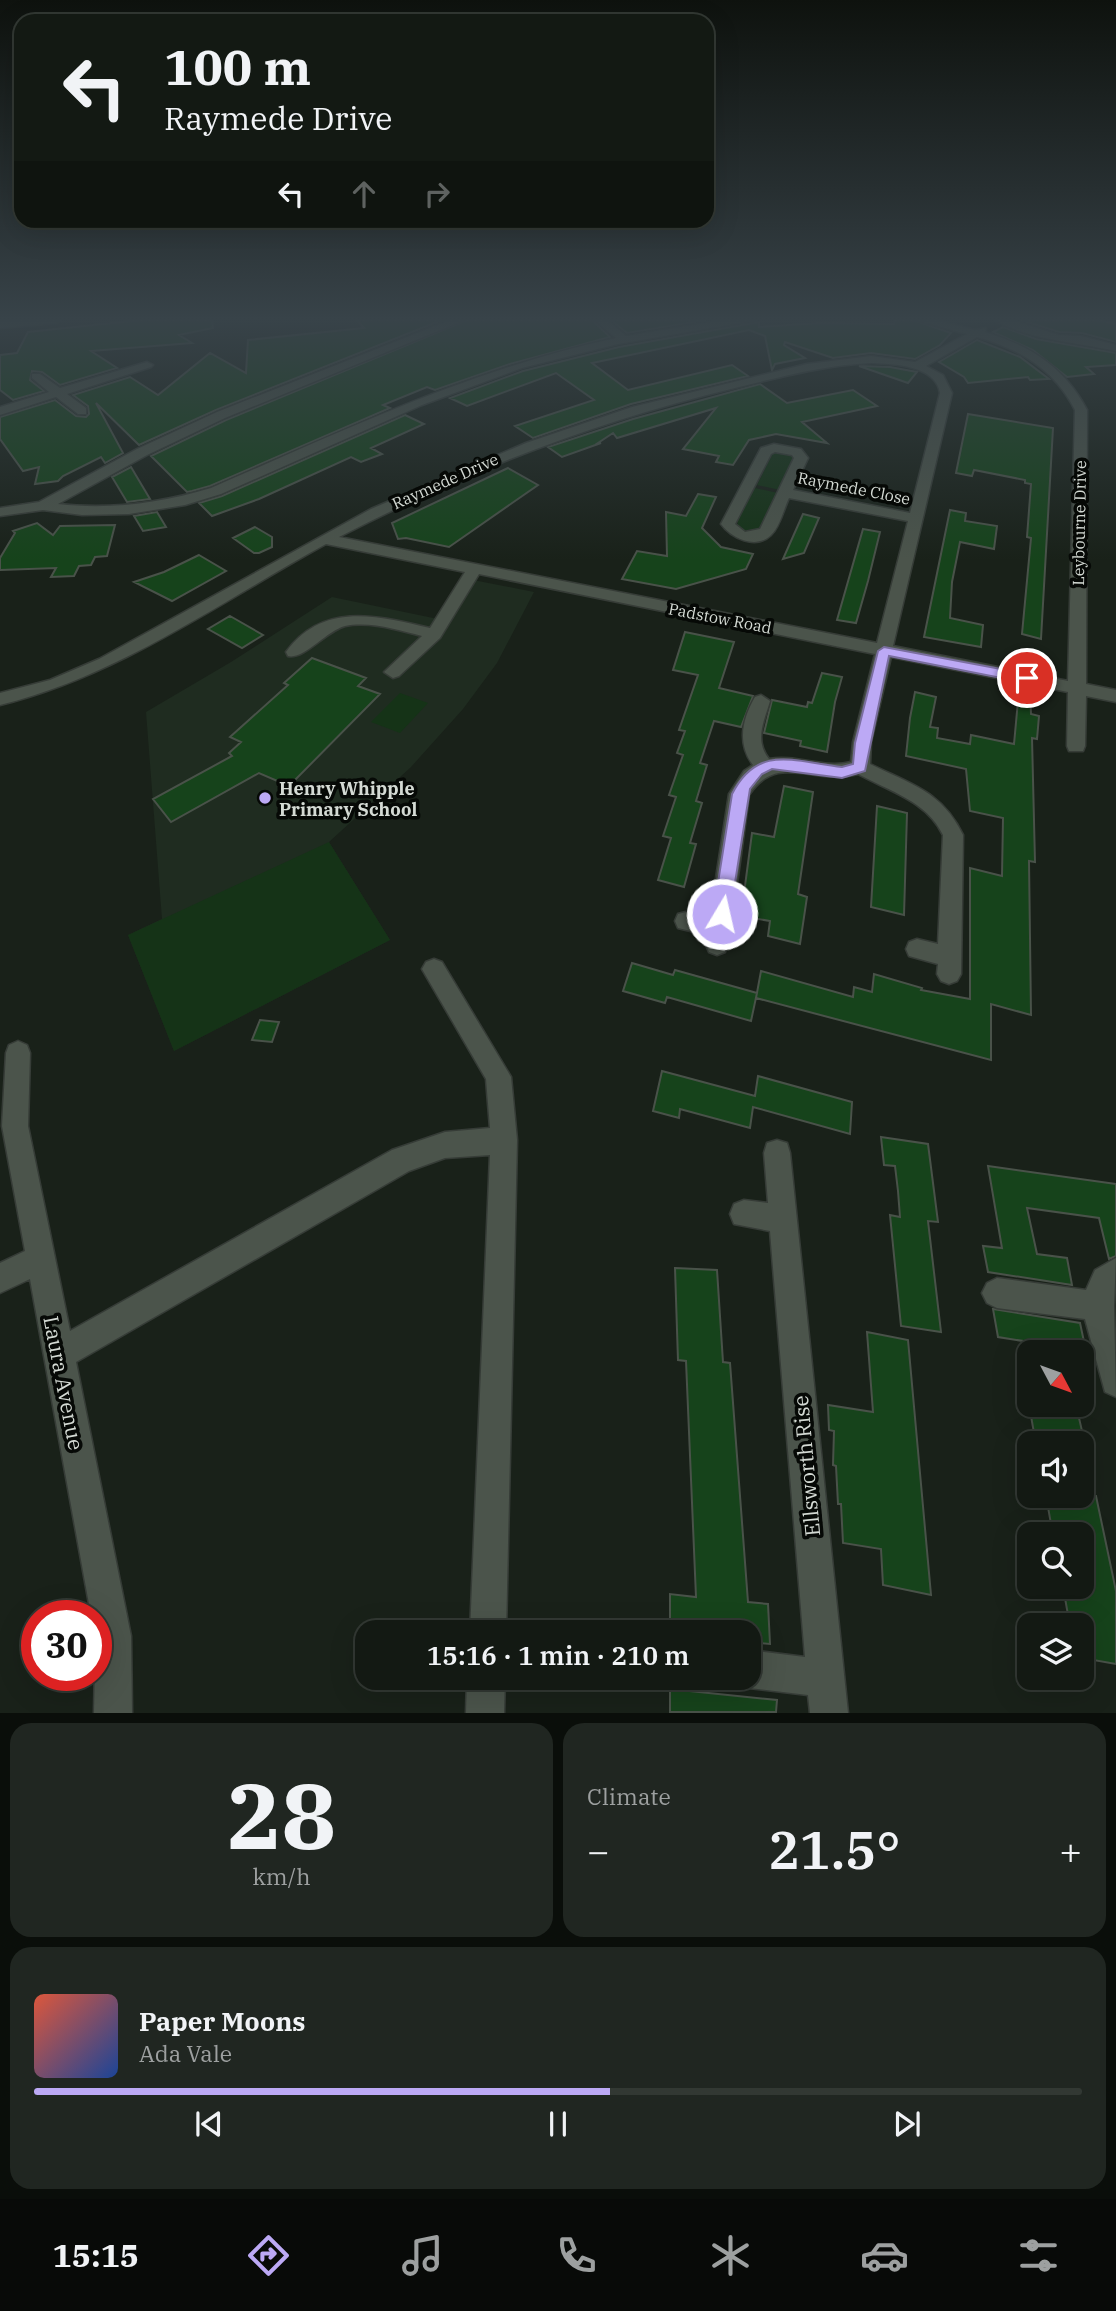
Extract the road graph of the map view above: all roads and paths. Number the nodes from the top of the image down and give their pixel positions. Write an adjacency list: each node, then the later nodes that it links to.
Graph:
1 (35, 400): 8 (street)
2 (67, 400): 9 (street)
3 (259, 400): 11 (street)
4 (428, 400): 11 (street)
5 (671, 400): 14 (street, Raymede Drive)
6 (944, 400): 13 (street, Raymede Drive)
7 (1078, 400): 20 (street, Leybourne Drive)
8 (0, 411)
9 (82, 411)
10 (785, 493): 10 (street, Raymede Close); 13 (street, Raymede Close)
11 (43, 506): 12 (street)
12 (0, 512)
13 (916, 518): 17 (street, Raymede Drive)
14 (325, 539): 15 (street, Padstow Road); 22 (street, Raymede Drive)
15 (474, 570): 16 (street); 17 (street, Padstow Road)
16 (434, 634): 18 (street); 19 (street)
17 (884, 651): 20 (street, Padstow Road); 26 (street, Raymede Drive)
18 (294, 652)
19 (393, 672)
20 (1077, 688): 21 (street, Padstow Road); 24 (street, Leybourne Drive)
21 (1116, 696)
22 (0, 699)
23 (761, 701): 25 (street)
24 (1076, 746)
25 (764, 766): 26 (street); 27 (street)
26 (860, 767): 28 (street)
27 (686, 921)
28 (917, 949)
29 (434, 969): 31 (street)
30 (18, 1053): 35 (street, Laura Avenue)
31 (504, 1140): 40 (street); 42 (street)
32 (777, 1153): 34 (street, Ellsworth Rise)
33 (744, 1214): 34 (street)
34 (783, 1219): 45 (street, Ellsworth Rise)
35 (39, 1259): 37 (street); 40 (street, Laura Avenue)
36 (1116, 1273): 39 (street)
37 (0, 1278)
38 (997, 1293): 39 (street)
39 (1097, 1306): 41 (street)
40 (58, 1355): 46 (street, Laura Avenue)
41 (1116, 1381)
42 (488, 1620)
43 (761, 1673): 45 (street)
44 (486, 1690): 47 (street)
45 (827, 1695)
46 (113, 1713)
47 (485, 1713)

